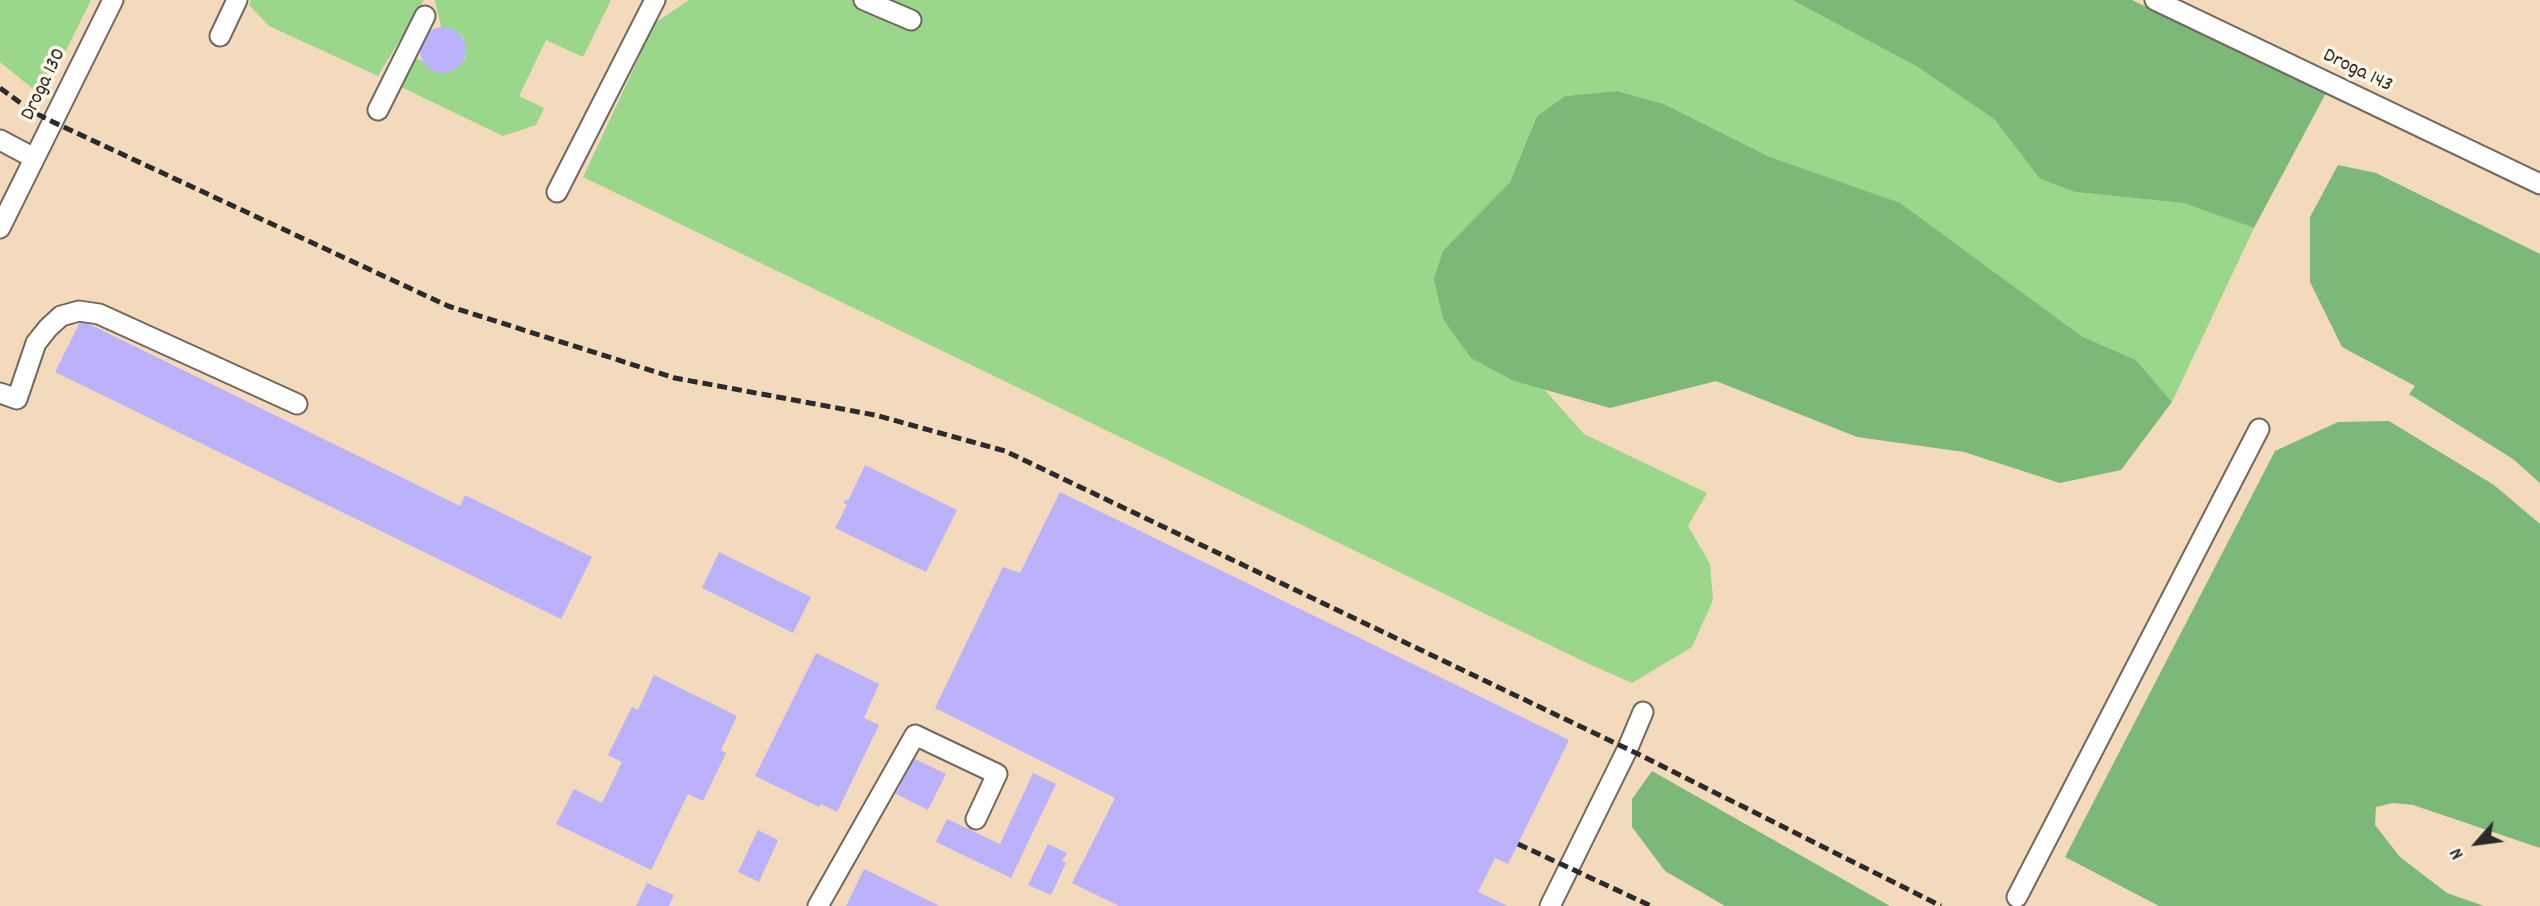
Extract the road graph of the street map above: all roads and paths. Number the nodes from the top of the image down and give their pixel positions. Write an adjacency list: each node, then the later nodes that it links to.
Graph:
1 (113, 0): 11 (lane, Droga 130)
2 (237, 0): 8 (lane)
3 (655, 0): 13 (lane)
4 (864, 0): 7 (lane)
5 (2155, 0): 12 (lane, Droga 143)
6 (425, 16): 9 (lane)
7 (911, 20)
8 (220, 36)
9 (378, 110)
10 (0, 140): 11 (lane)
11 (34, 158): 14 (lane, Droga 130)
12 (2540, 184)
13 (557, 192)
14 (0, 228)
15 (0, 393): 16 (lane)
16 (297, 404)
17 (2259, 429): 20 (lane)
18 (1643, 712): 22 (lane)
19 (976, 818): 21 (lane)
20 (2017, 897)
21 (818, 906)
22 (1550, 906)

